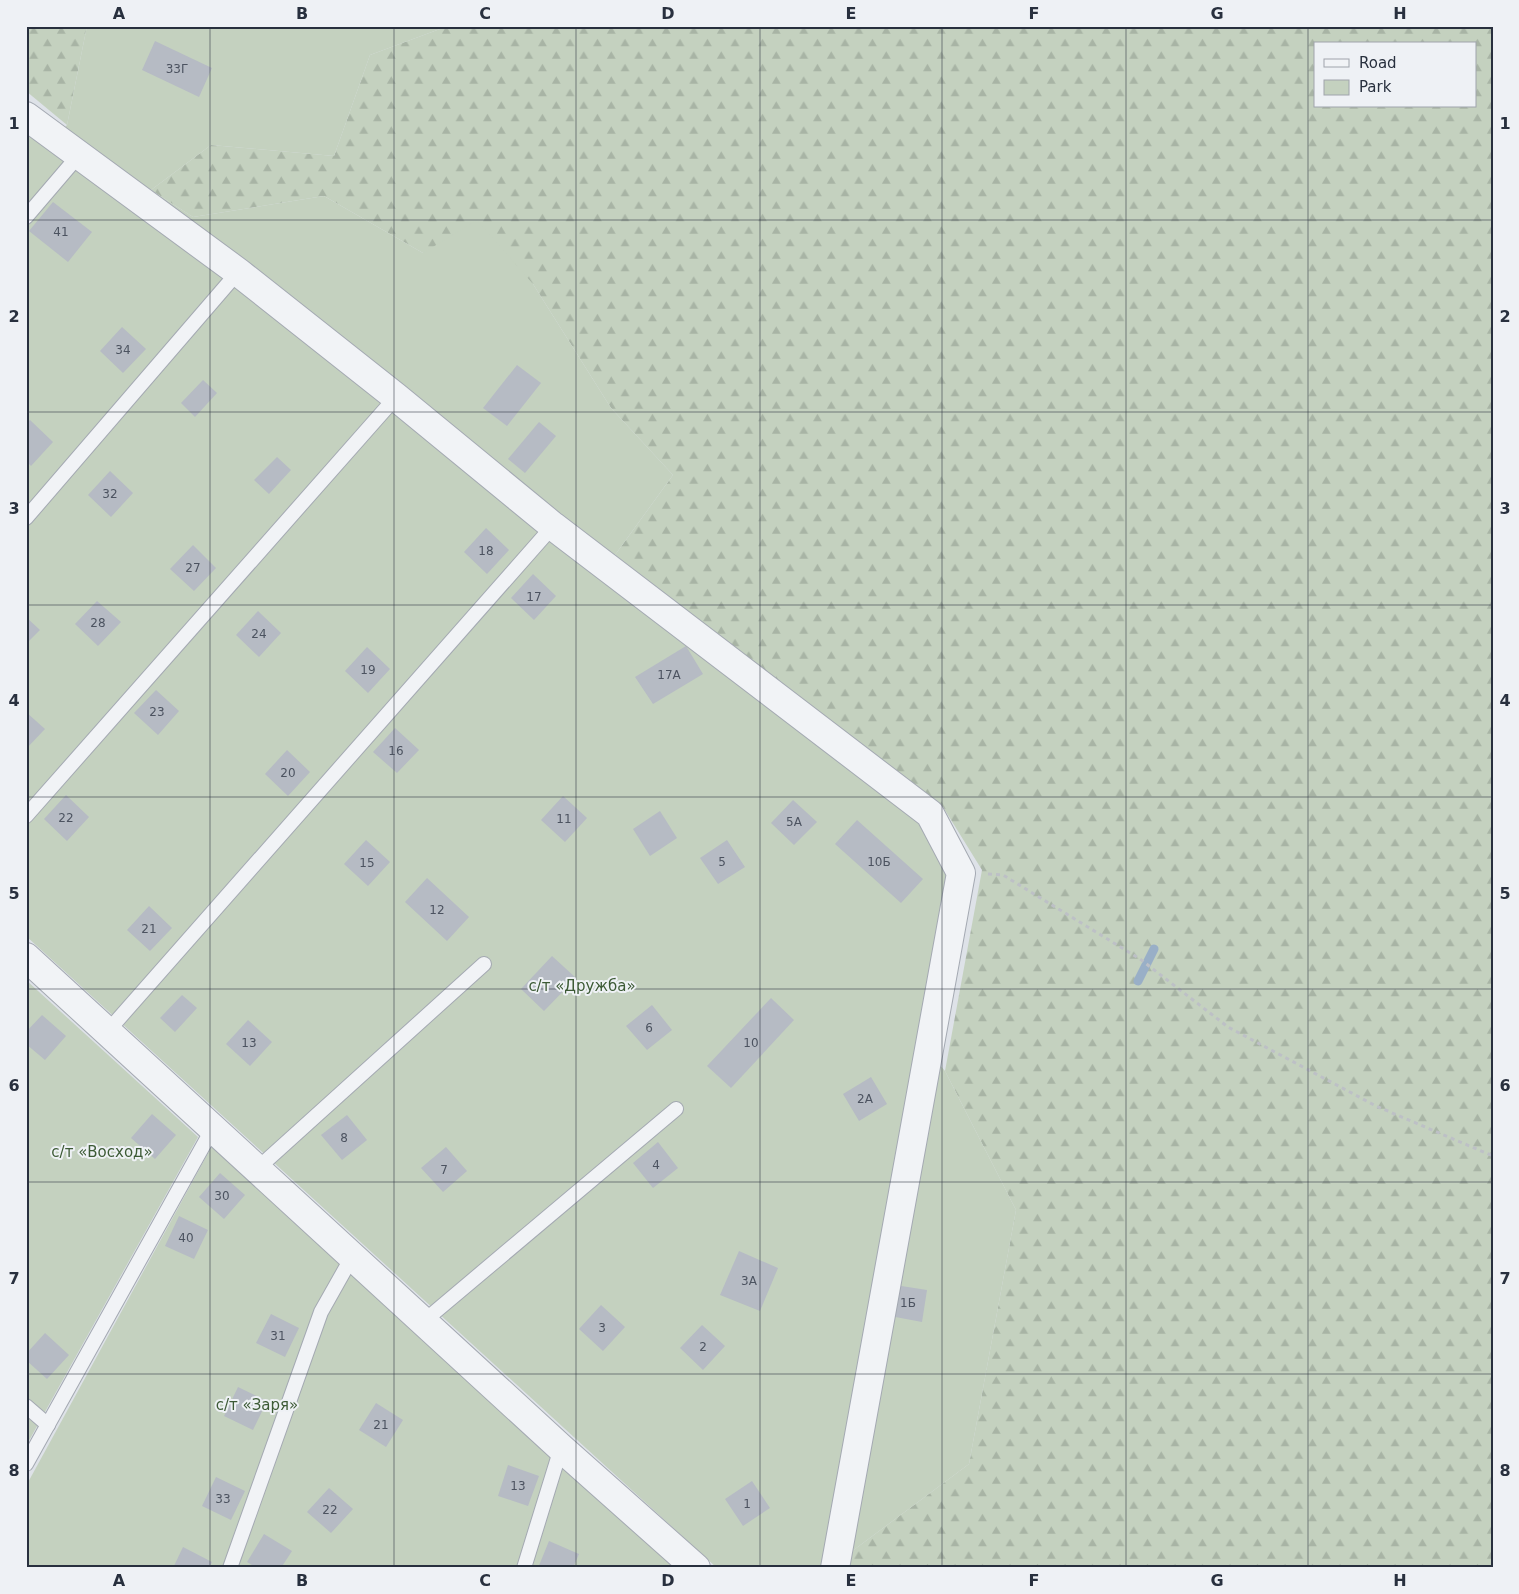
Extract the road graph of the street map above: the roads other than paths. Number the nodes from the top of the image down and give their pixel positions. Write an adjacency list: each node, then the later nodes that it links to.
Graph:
1 (26, 116): 2 (street)
2 (79, 155): 3 (lane); 4 (street)
3 (26, 217)
4 (238, 272): 5 (street); 6 (lane)
5 (396, 397): 7 (street); 8 (lane)
6 (26, 518)
7 (553, 526): 11 (lane); 24 (street)
8 (26, 816)
9 (26, 958): 11 (street)
10 (484, 964): 14 (lane)
11 (107, 1032): 13 (street)
12 (676, 1108): 16 (lane)
13 (213, 1128): 14 (street); 18 (lane)
14 (257, 1169): 15 (street)
15 (352, 1257): 16 (street); 21 (lane)
16 (423, 1322): 19 (street)
17 (26, 1406): 18 (lane)
18 (48, 1426): 20 (lane)
19 (561, 1448): 22 (lane); 23 (street)
20 (26, 1464)
21 (230, 1568)
22 (524, 1568)
23 (696, 1568)
24 (835, 1568)

